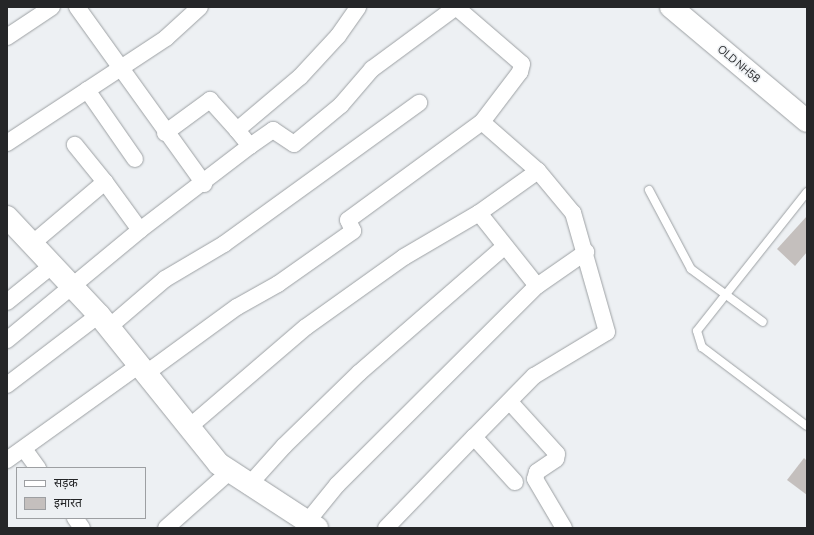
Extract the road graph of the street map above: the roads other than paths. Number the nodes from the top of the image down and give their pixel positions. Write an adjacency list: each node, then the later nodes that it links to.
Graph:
1 (52, 7): 8 (street)
2 (77, 7): 9 (street)
3 (200, 7): 9 (street)
4 (358, 7): 15 (street)
5 (456, 7): 14 (street); 19 (street)
6 (671, 7): 13 (street, OLD NH58)
7 (692, 7): 12 (street, OLD NH58)
8 (7, 37)
9 (119, 70): 10 (street); 16 (street)
10 (87, 90): 17 (street); 20 (street)
11 (419, 103): 37 (street)
12 (807, 103)
13 (807, 121)
14 (482, 122): 21 (street); 40 (street)
15 (237, 130): 16 (street); 19 (street)
16 (165, 133): 23 (street)
17 (7, 143)
18 (75, 145): 22 (street)
19 (250, 146): 23 (street)
20 (135, 159)
21 (538, 171): 26 (street); 31 (street)
22 (104, 182): 28 (street); 29 (street)
23 (204, 184): 28 (street)
24 (649, 190): 35 (lane)
25 (807, 192): 35 (lane)
26 (479, 213): 30 (street); 44 (street)
27 (8, 220): 29 (street)
28 (140, 230): 33 (street)
29 (34, 242): 32 (street)
30 (504, 247): 34 (street); 51 (street)
31 (586, 252): 34 (street); 42 (street)
32 (54, 264): 33 (street); 36 (street)
33 (73, 285): 37 (street); 39 (street)
34 (536, 286): 53 (street)
35 (724, 294): 38 (lane); 43 (lane)
36 (7, 302)
37 (104, 321): 40 (street); 41 (street)
38 (763, 322)
39 (7, 340)
40 (142, 370): 44 (street); 46 (street)
41 (7, 385)
42 (510, 402): 45 (street); 57 (street)
43 (807, 426)
44 (188, 428): 49 (street)
45 (474, 437): 50 (street); 56 (street)
46 (24, 449): 47 (street); 48 (street)
47 (7, 460)
48 (37, 467)
49 (229, 472): 51 (street); 55 (street)
50 (515, 482)
51 (248, 486): 53 (street)
52 (76, 519): 54 (street)
53 (312, 525)
54 (82, 528)
55 (166, 528)
56 (386, 528)
57 (564, 528)

